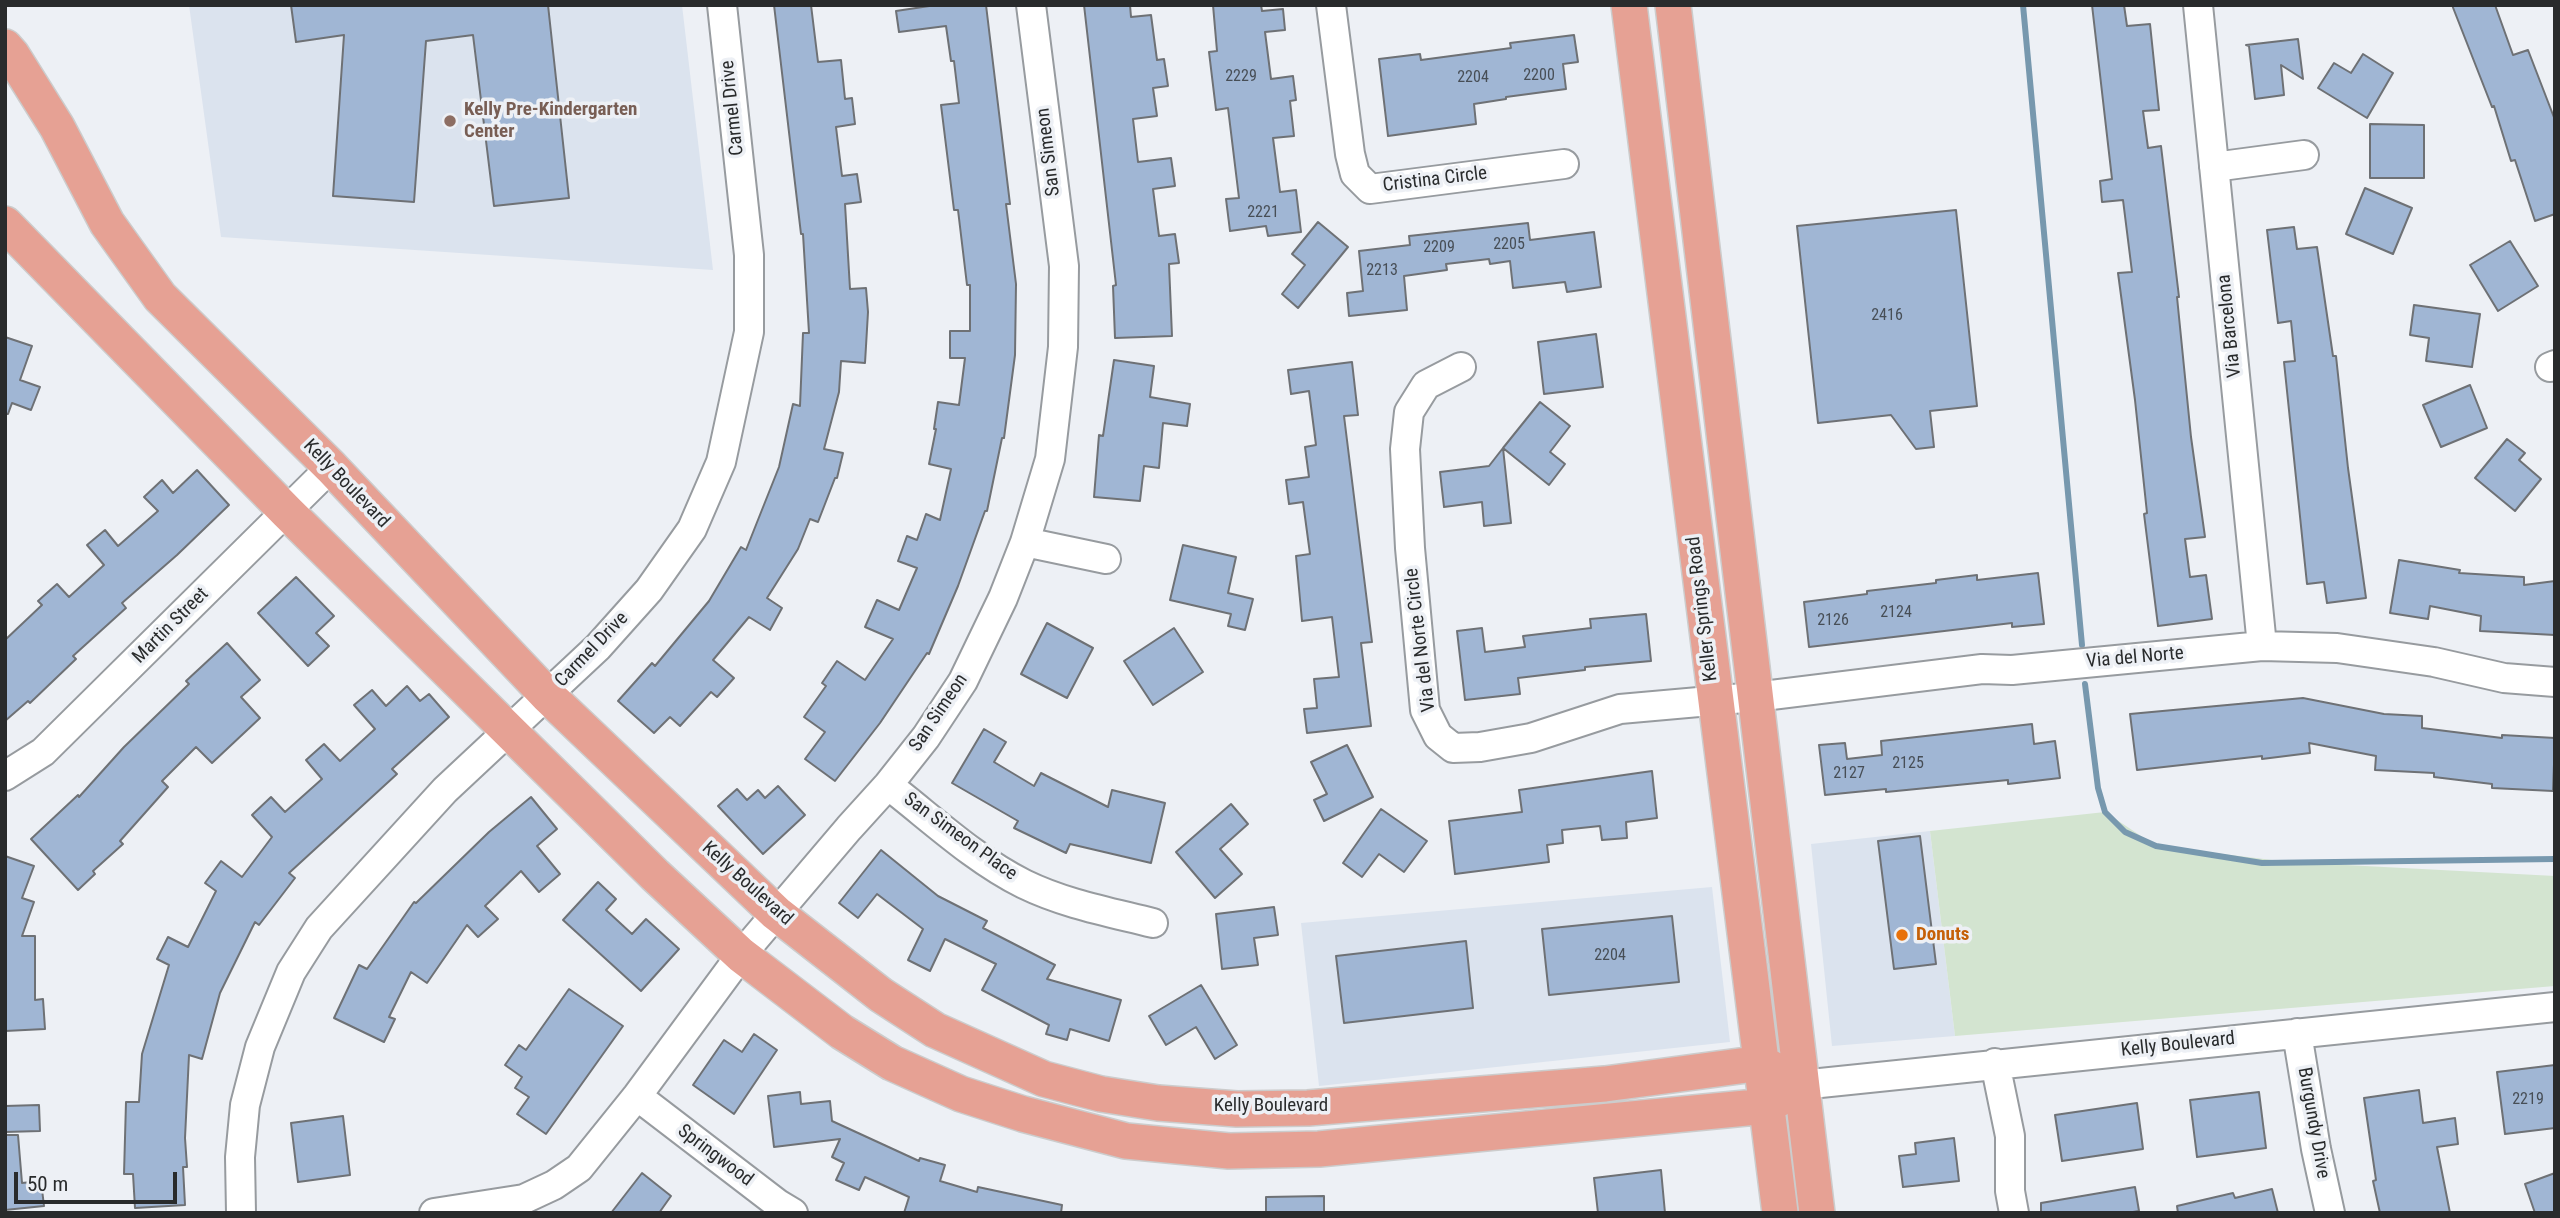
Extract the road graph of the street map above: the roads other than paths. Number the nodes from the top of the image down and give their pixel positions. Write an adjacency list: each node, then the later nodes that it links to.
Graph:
1 (722, 5): 21 (street, Carmel Drive)
2 (1031, 5): 17 (street, San Simeon)
3 (1331, 5): 9 (street, Cristina Circle)
4 (1629, 5): 12 (main road, Keller Springs Road)
5 (1673, 5): 11 (main road)
6 (2198, 5): 10 (street, Via Barcelona)
7 (5, 47): 15 (main road, Kelly Boulevard)
8 (2304, 155): 10 (street)
9 (1564, 164)
10 (2214, 167): 19 (street, Via Barcelona)
11 (1697, 210): 12 (main road); 22 (main road)
12 (1655, 214): 23 (main road, Keller Springs Road)
13 (5, 224): 16 (main road, Kelly Boulevard)
14 (1461, 367): 23 (street, Via del Norte Circle)
15 (331, 467): 16 (street, Martin Street); 21 (main road, Kelly Boulevard)
16 (287, 512): 24 (main road, Kelly Boulevard); 25 (street, Martin Street)
17 (1025, 542): 18 (street); 26 (street, San Simeon)
18 (1106, 559)
19 (2262, 646): 20 (street, Via del Norte); 22 (street, Via del Norte)
20 (2555, 682)
21 (547, 695): 24 (street, Carmel Drive); 27 (main road, Kelly Boulevard)
22 (1755, 697): 23 (street, Via del Norte); 34 (main road)
23 (1714, 700): 32 (main road, Keller Springs Road)
24 (508, 732): 29 (main road, Kelly Boulevard); 39 (street, Carmel Drive)
25 (5, 776)
26 (888, 785): 27 (street, San Simeon); 28 (street, San Simeon Place)
27 (776, 913): 29 (street, San Simeon); 36 (main road, Kelly Boulevard)
28 (1153, 923)
29 (741, 955): 35 (street, San Simeon); 38 (main road, Kelly Boulevard)
30 (2555, 1007): 31 (street, Kelly Boulevard)
31 (2297, 1033): 33 (street, Kelly Boulevard); 45 (street, Burgundy Drive)
32 (1762, 1063): 34 (main road); 36 (main road, Kelly Boulevard); 37 (main road, Keller Springs Road)
33 (1995, 1063): 34 (street, Kelly Boulevard); 44 (street)
34 (1801, 1085): 37 (main road, Kelly Boulevard); 43 (main road)
35 (637, 1096): 40 (street, San Simeon); 41 (street, Springwood)
36 (1431, 1098): 38 (main road)
37 (1767, 1106): 38 (main road, Kelly Boulevard); 42 (main road, Keller Springs Road)
38 (1435, 1138)
39 (241, 1213)
40 (434, 1213)
41 (793, 1213)
42 (1780, 1213)
43 (1817, 1213)
44 (2014, 1213)
45 (2330, 1213)

